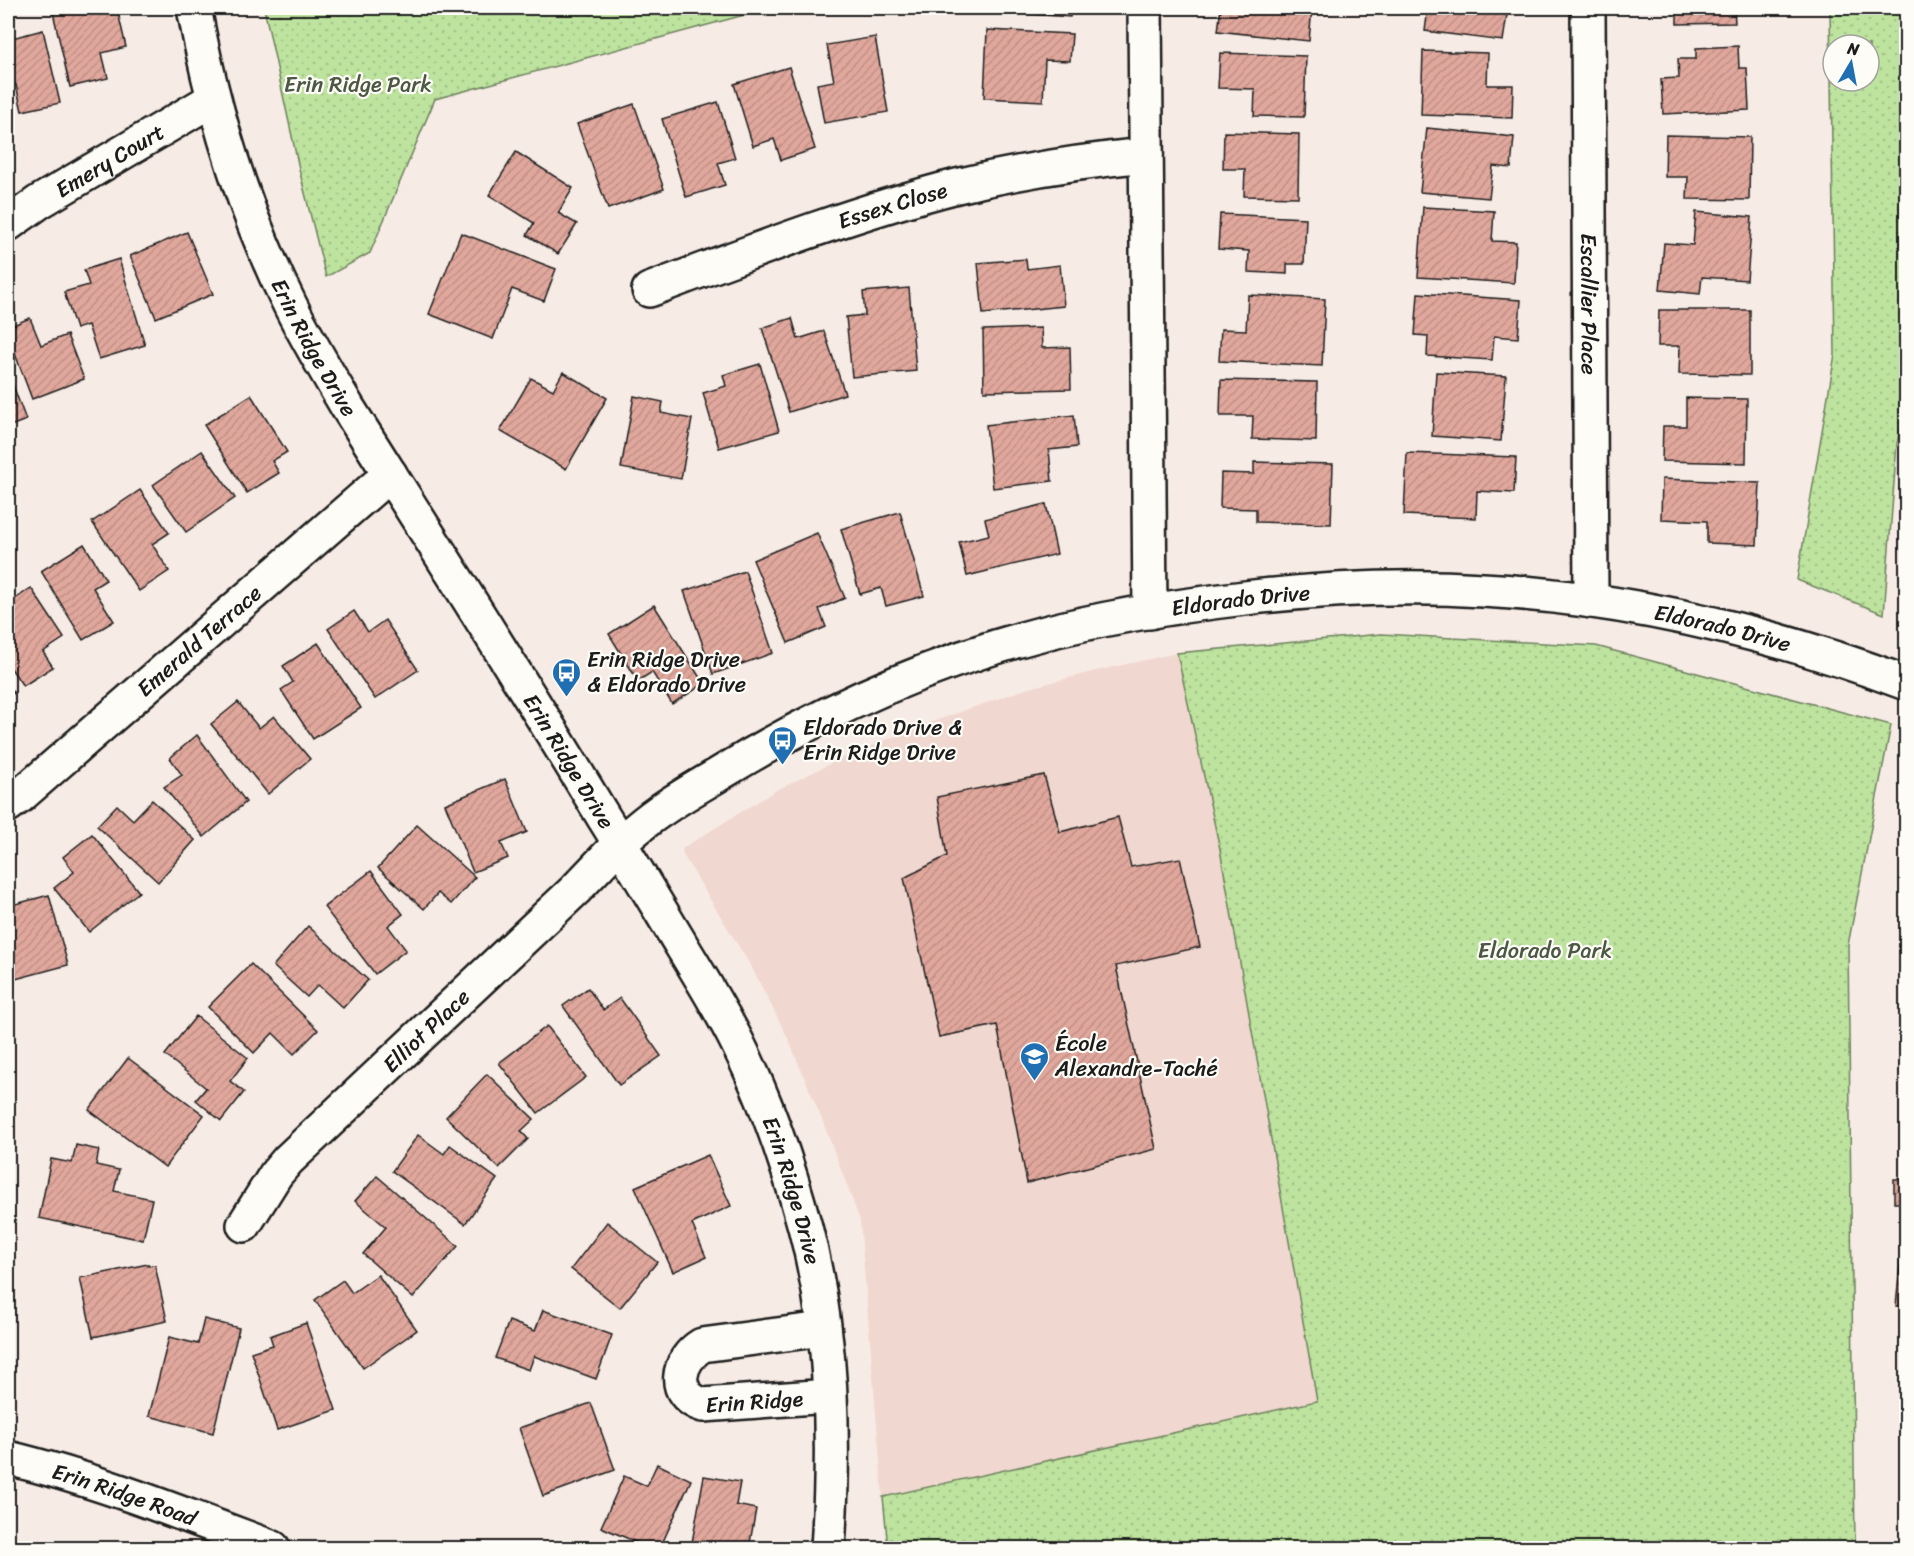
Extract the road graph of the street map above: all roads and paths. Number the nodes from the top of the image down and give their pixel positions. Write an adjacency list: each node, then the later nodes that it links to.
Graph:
1 (194, 8): 4 (street, Erin Ridge Drive)
2 (1145, 8): 5 (street)
3 (1588, 8): 9 (street, Escallier Place)
4 (213, 99): 6 (street, Emery Court); 8 (street, Erin Ridge Drive)
5 (1146, 155): 7 (street, Essex Close); 10 (street)
6 (8, 224)
7 (649, 290)
8 (390, 474): 12 (street, Emerald Terrace); 13 (street, Erin Ridge Drive)
9 (1591, 601): 10 (street, Eldorado Drive); 11 (street, Eldorado Drive)
10 (1150, 612): 13 (street, Eldorado Drive)
11 (1906, 683)
12 (8, 805)
13 (620, 843): 14 (street, Elliot Place); 15 (street, Erin Ridge Drive)
14 (244, 1225)
15 (823, 1329): 16 (street, Erin Ridge Drive); 16 (street, Erin Ridge)
16 (829, 1396): 19 (street, Erin Ridge Drive)
17 (8, 1458): 18 (street, Erin Ridge Road)
18 (273, 1548)
19 (828, 1548)

